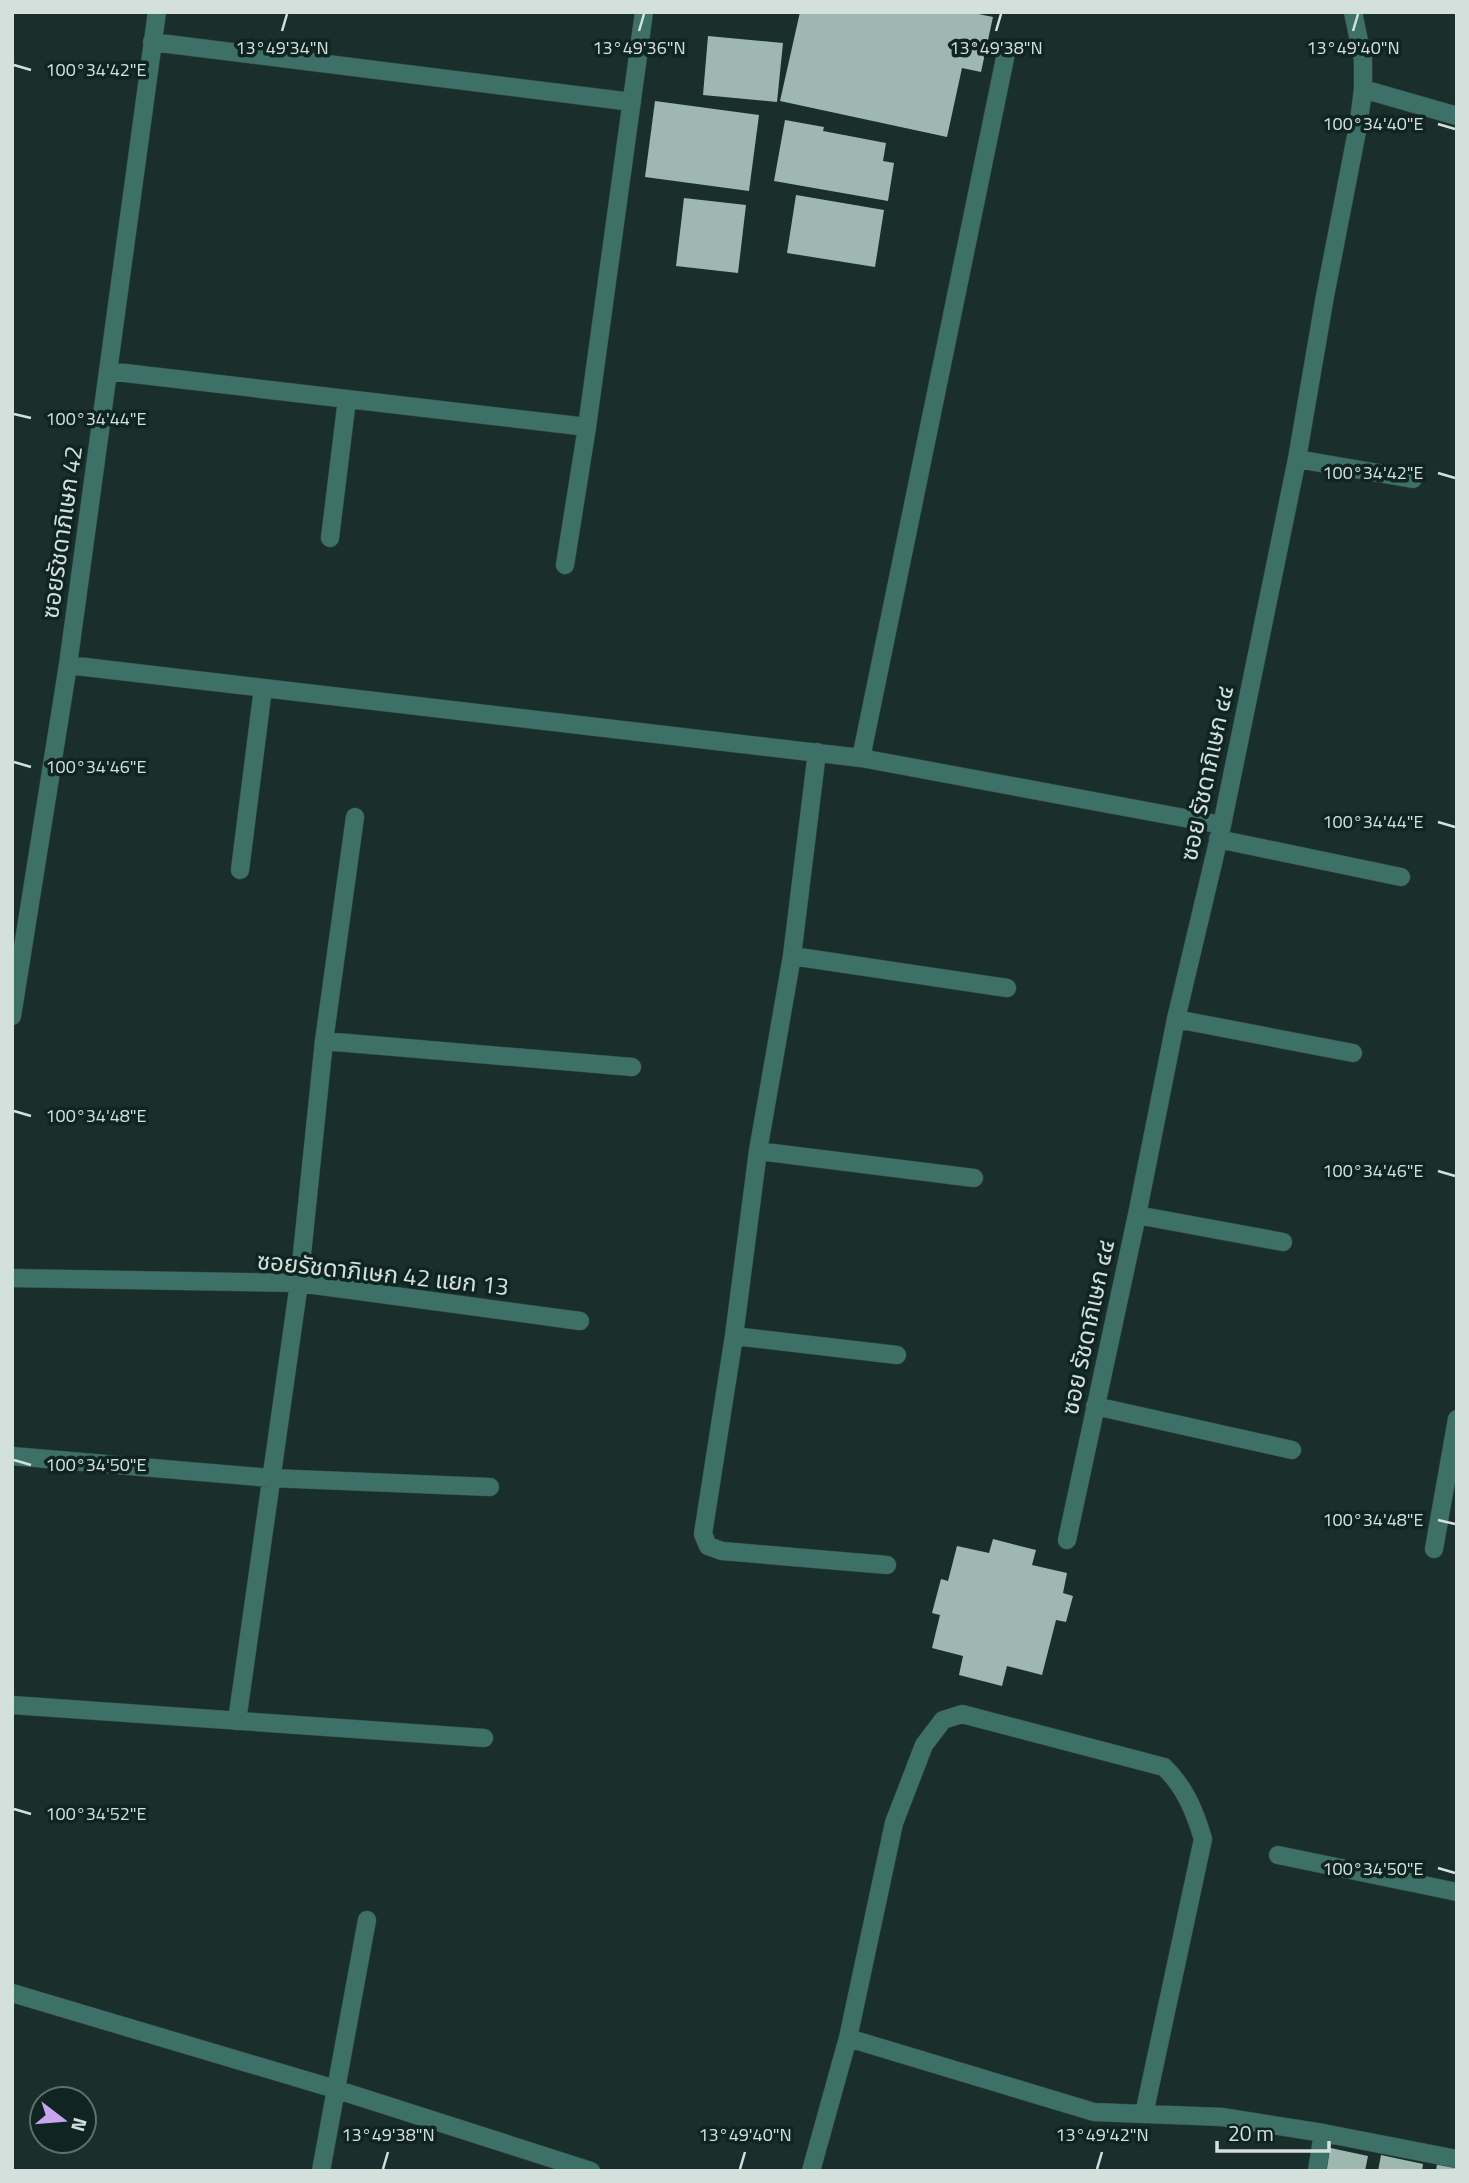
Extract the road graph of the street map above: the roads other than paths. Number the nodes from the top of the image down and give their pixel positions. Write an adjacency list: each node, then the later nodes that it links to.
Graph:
1 (157, 12): 4 (street, ซอยรัชดาภิเษก 42)
2 (644, 12): 7 (street)
3 (1353, 12): 6 (street, ซอย รัชดาภิเษก ๔๔)
4 (152, 42): 7 (street); 9 (street, ซอยรัชดาภิเษก 42)
5 (1005, 58): 19 (street)
6 (1363, 89): 8 (street); 12 (street, ซอย รัชดาภิเษก ๔๔)
7 (632, 102): 11 (street)
8 (1457, 116)
9 (108, 372): 10 (street); 16 (street, ซอยรัชดาภิเษก 42)
10 (347, 399): 11 (street); 14 (street)
11 (587, 427): 15 (street)
12 (1297, 459): 13 (street); 21 (street, ซอย รัชดาภิเษก ๔๔)
13 (1413, 479)
14 (330, 538)
15 (565, 565)
16 (68, 665): 17 (street); 26 (street, ซอยรัชดาภิเษก 42)
17 (263, 688): 18 (street); 22 (street)
18 (817, 752): 19 (street); 24 (street)
19 (861, 758): 21 (street)
20 (355, 817): 28 (street)
21 (1220, 832): 23 (street); 27 (street, ซอย รัชดาภิเษก ๔๔)
22 (240, 870)
23 (1401, 877)
24 (792, 956): 25 (street); 31 (street)
25 (1006, 988)
26 (12, 1016)
27 (1176, 1019): 29 (street); 33 (street, ซอย รัชดาภิเษก ๔๔)
28 (324, 1041): 30 (street); 36 (street)
29 (1353, 1053)
30 (632, 1067)
31 (758, 1150): 32 (street); 38 (street)
32 (974, 1178)
33 (1137, 1215): 34 (street); 40 (street, ซอย รัชดาภิเษก ๔๔)
34 (1283, 1242)
35 (12, 1278): 36 (street, ซอยรัชดาภิเษก 42 แยก 13)
36 (299, 1283): 37 (street, ซอยรัชดาภิเษก 42 แยก 13); 44 (street)
37 (580, 1321)
38 (734, 1336): 39 (street); 48 (street)
39 (897, 1355)
40 (1096, 1406): 42 (street); 46 (street, ซอย รัชดาภิเษก ๔๔)
41 (1457, 1419): 47 (street)
42 (1292, 1450)
43 (12, 1456): 44 (street)
44 (270, 1478): 45 (street); 50 (street)
45 (490, 1487)
46 (1067, 1541)
47 (1434, 1549)
48 (887, 1565)
49 (12, 1705): 50 (street)
50 (237, 1721): 51 (street)
51 (484, 1738)
52 (1278, 1855): 53 (street)
53 (1457, 1892)
54 (367, 1920): 57 (street)
55 (12, 1993): 57 (street)
56 (848, 2038): 58 (street); 58 (street); 63 (street)
57 (335, 2089): 61 (street); 62 (street)
58 (1144, 2115): 59 (street)
59 (1323, 2133): 60 (street); 64 (street)
60 (1457, 2159)
61 (321, 2171)
62 (591, 2171)
63 (811, 2171)
64 (1318, 2171)

